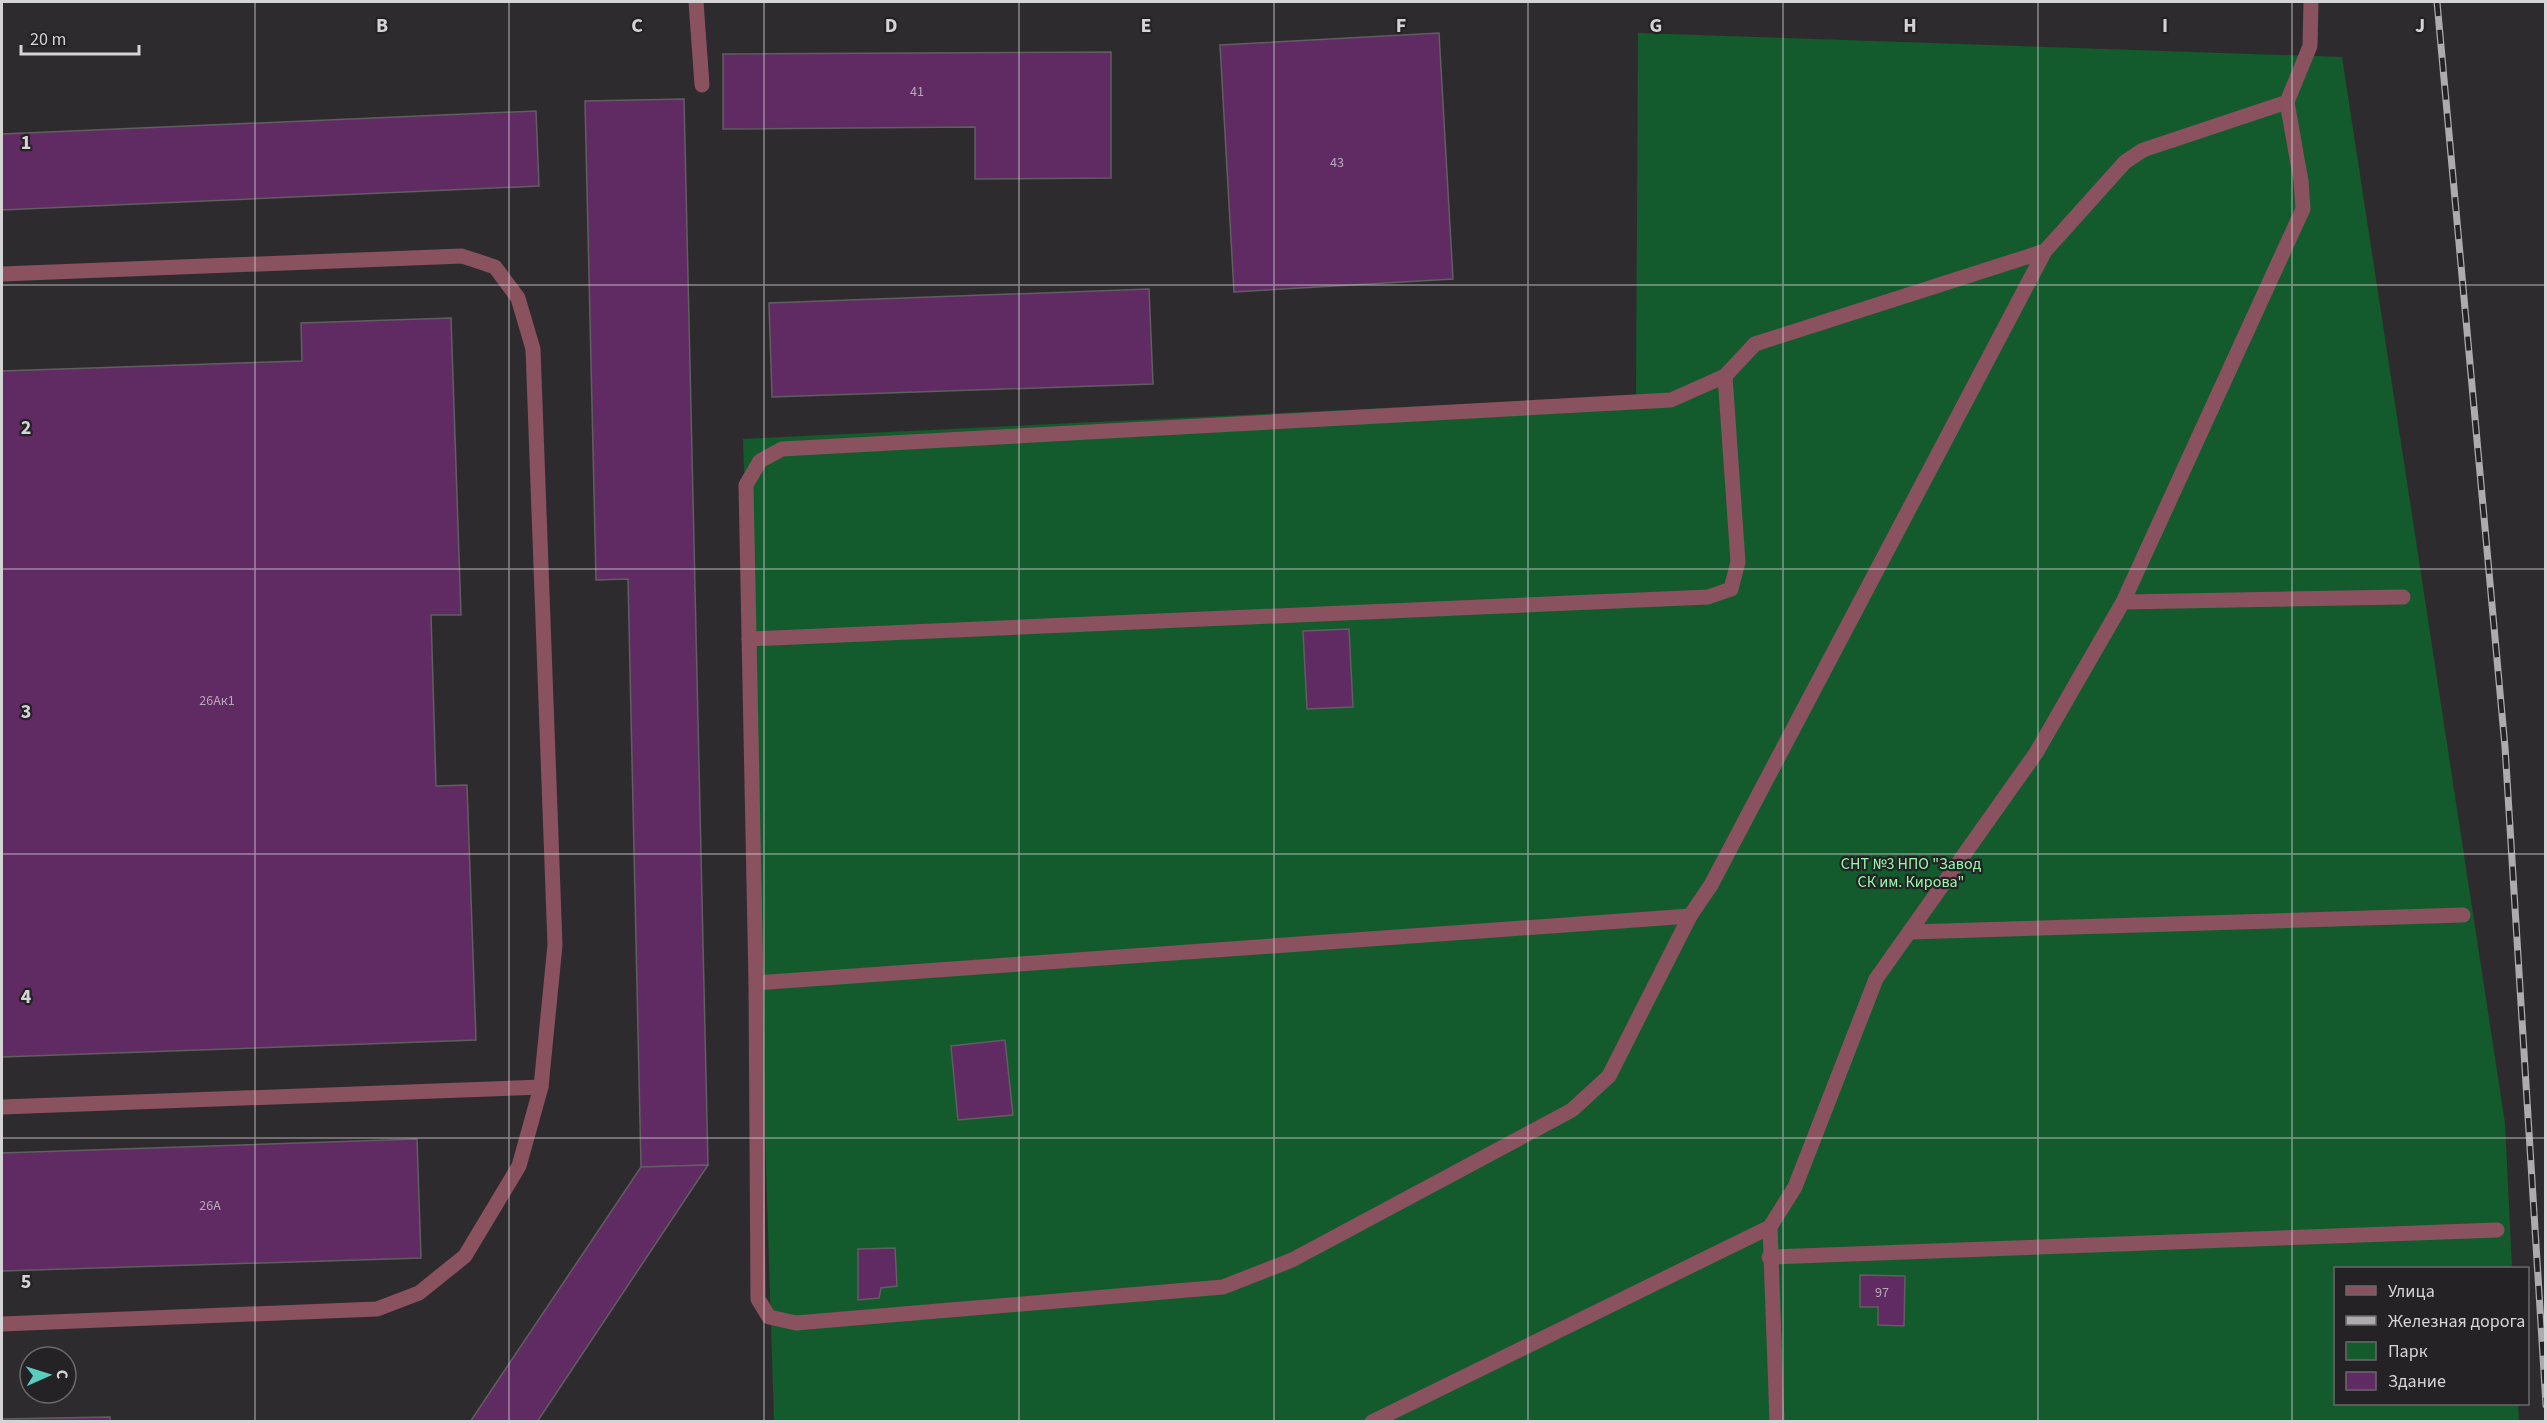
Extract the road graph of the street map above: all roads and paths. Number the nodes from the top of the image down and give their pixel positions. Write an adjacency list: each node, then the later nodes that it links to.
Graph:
1 (696, 2): 3 (lane)
2 (2311, 2): 4 (lane)
3 (702, 86)
4 (2287, 102): 5 (lane); 9 (lane)
5 (2045, 251): 7 (lane); 12 (lane)
6 (2, 274): 15 (lane)
7 (1725, 376): 10 (lane); 10 (lane)
8 (2403, 597): 9 (lane)
9 (2123, 602): 13 (lane)
10 (748, 639): 14 (lane)
11 (2463, 915): 13 (lane)
12 (1690, 916): 14 (lane); 14 (lane)
13 (1910, 932): 17 (lane)
14 (756, 984)
15 (541, 1087): 16 (lane); 20 (lane)
16 (2, 1107)
17 (1770, 1227): 19 (lane); 21 (lane)
18 (2497, 1230): 19 (lane)
19 (1769, 1257): 22 (lane)
20 (2, 1324)
21 (1372, 1422)
22 (1777, 1422)

